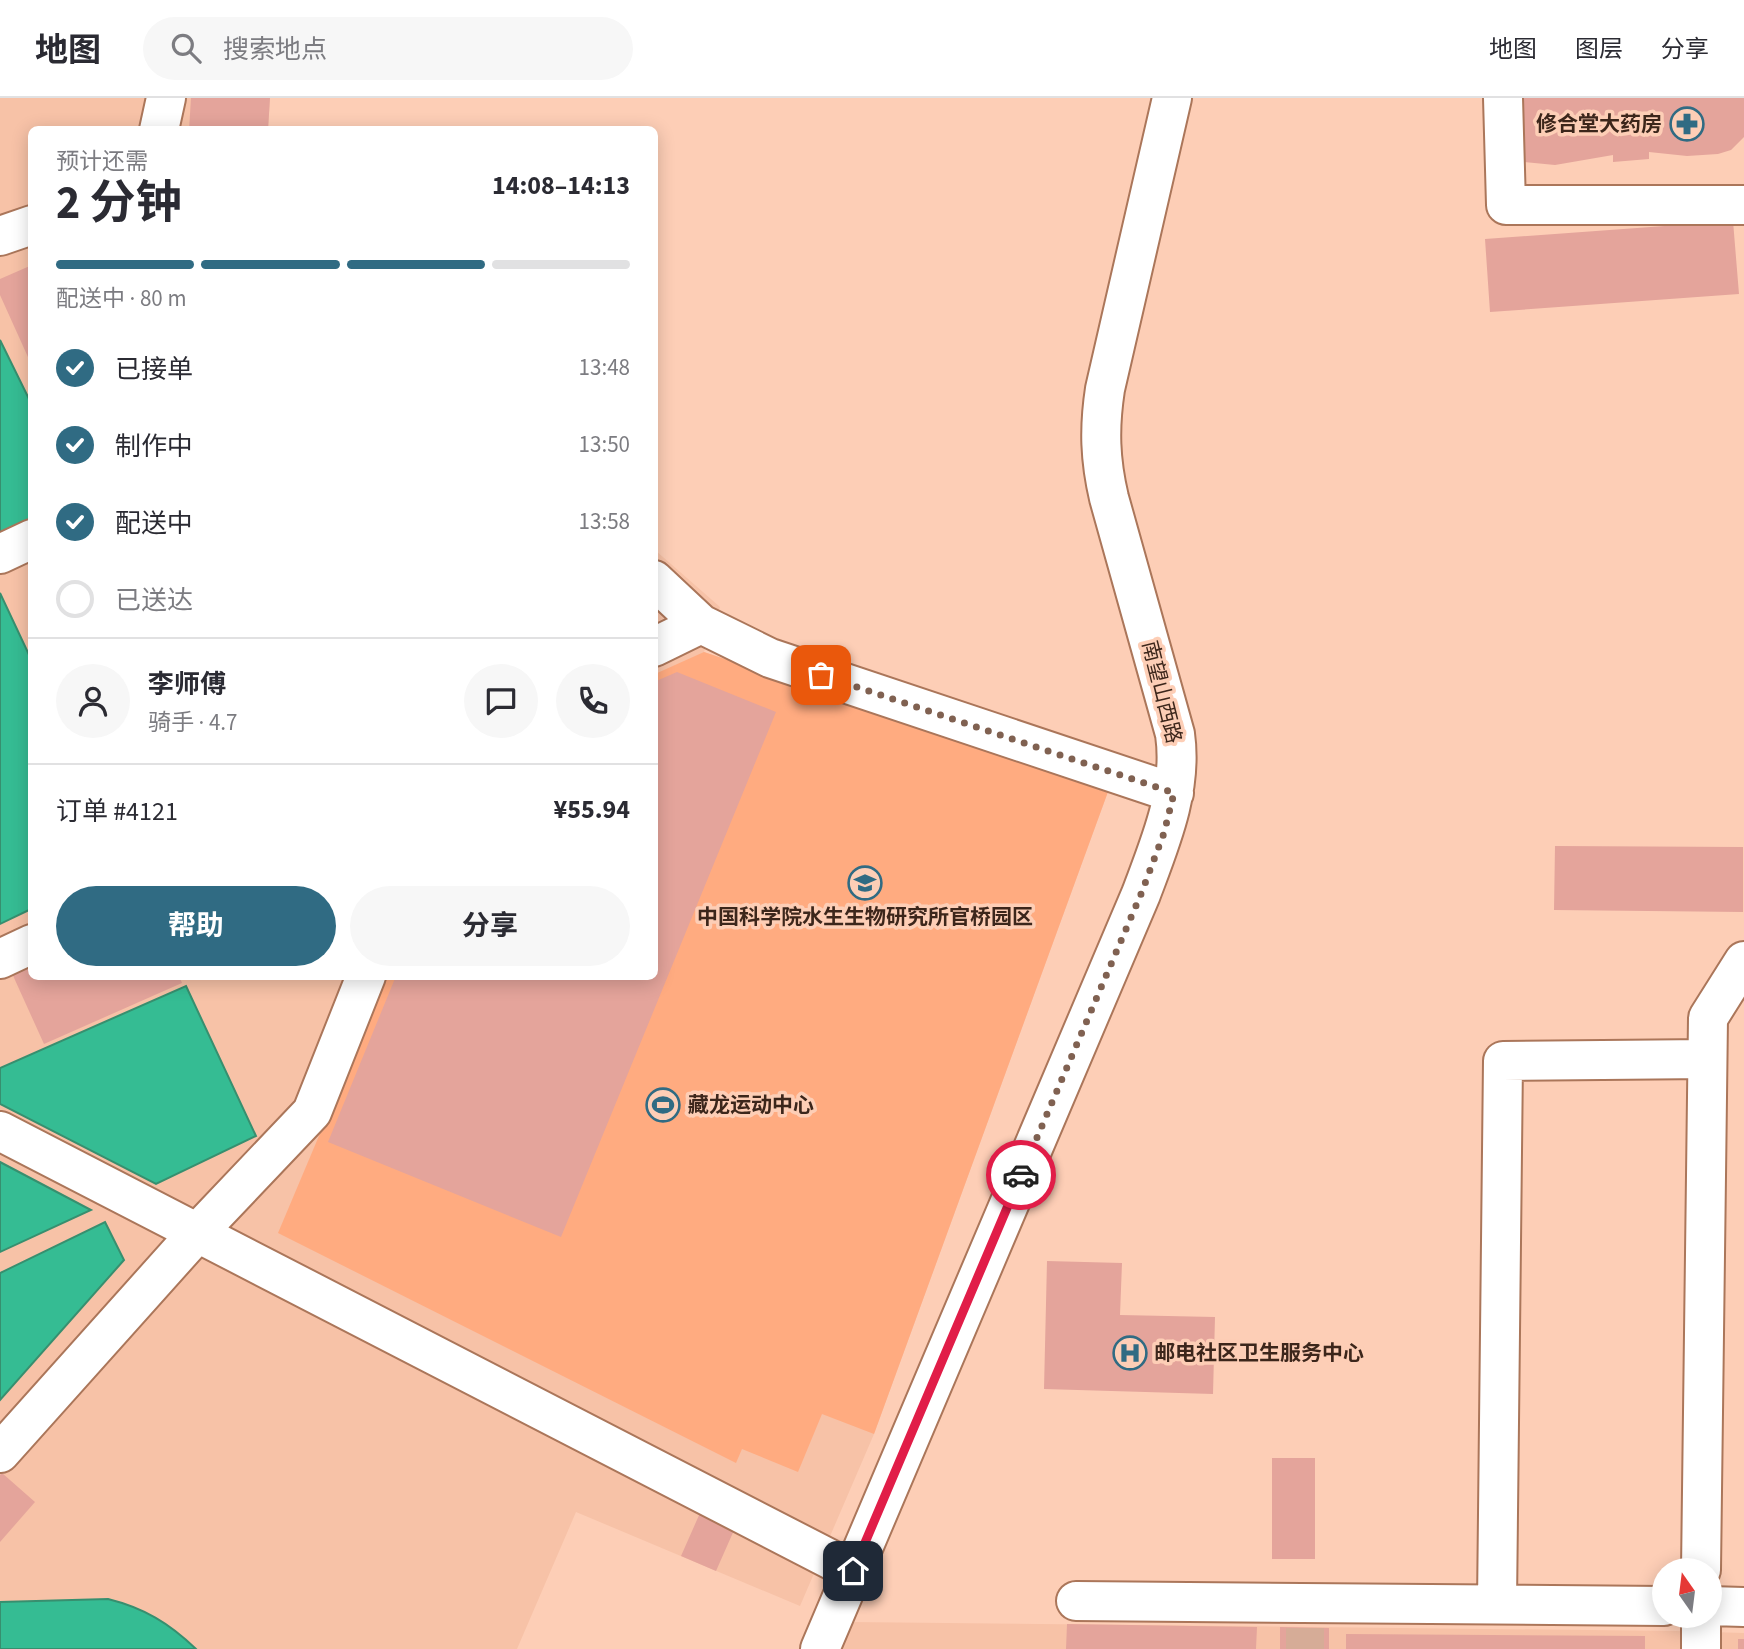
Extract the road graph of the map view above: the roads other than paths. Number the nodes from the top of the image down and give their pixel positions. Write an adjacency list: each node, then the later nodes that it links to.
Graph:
1 (166, 98): 4 (street)
2 (1172, 98): 13 (street, 南望山西路)
3 (1503, 98): 5 (street)
4 (160, 126)
5 (1744, 205)
6 (28, 226): 7 (street)
7 (0, 236)
8 (28, 540): 9 (street)
9 (0, 554)
10 (658, 584): 11 (street)
11 (701, 624): 12 (street); 13 (street)
12 (658, 645)
13 (1174, 793): 23 (street, 南望山西路)
14 (28, 946): 15 (street)
15 (0, 959)
16 (1744, 961): 18 (street)
17 (364, 980): 20 (street)
18 (1707, 1059): 22 (street); 25 (street)
19 (0, 1131): 20 (street)
20 (197, 1233): 21 (street); 23 (street)
21 (0, 1453)
22 (1701, 1558)
23 (853, 1571): 30 (street, 南望山西路)
24 (1076, 1601): 25 (street)
25 (1497, 1604): 26 (street)
26 (1652, 1606)
27 (1722, 1606): 28 (street)
28 (1744, 1607)
29 (1701, 1628): 31 (street)
30 (820, 1649)
31 (1701, 1649)

